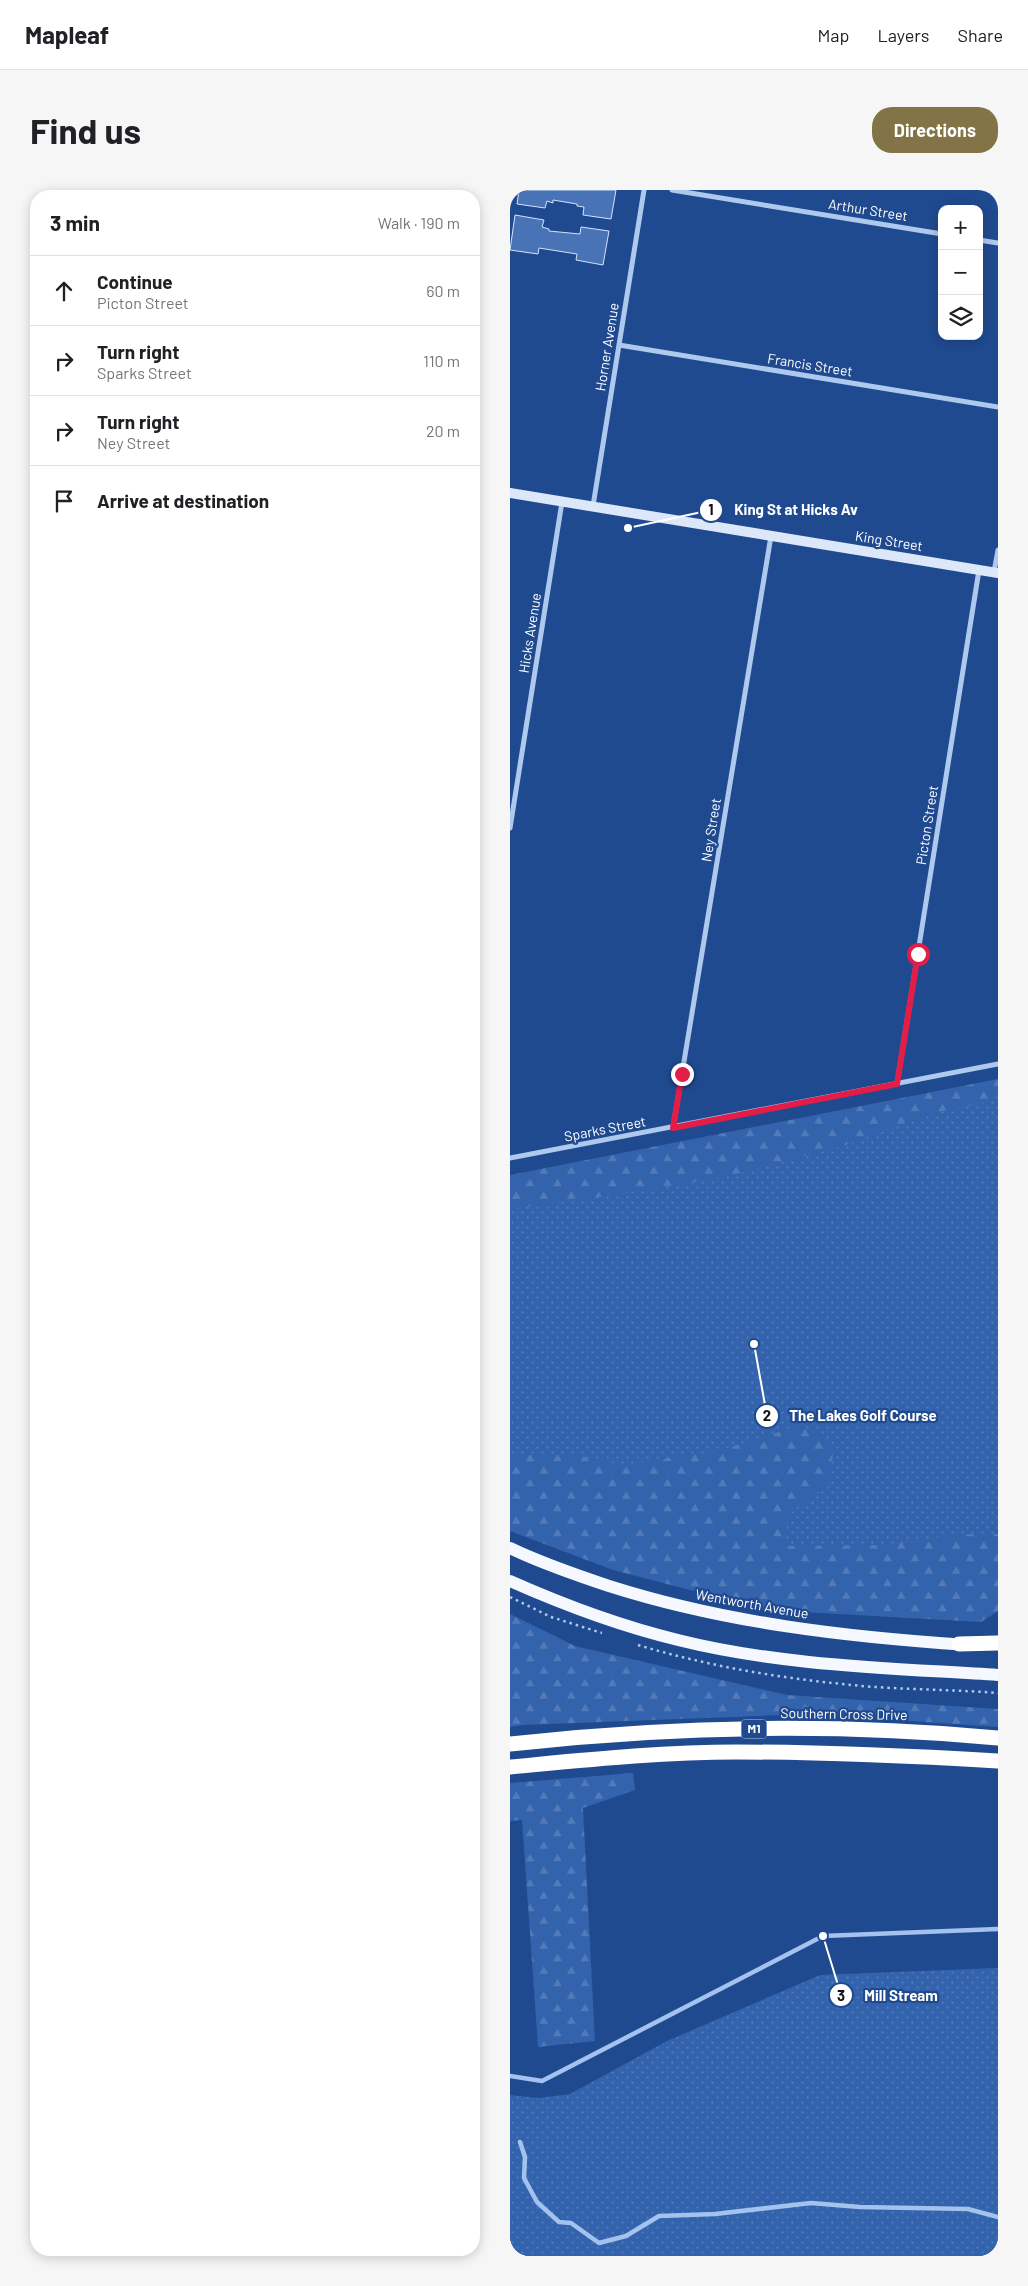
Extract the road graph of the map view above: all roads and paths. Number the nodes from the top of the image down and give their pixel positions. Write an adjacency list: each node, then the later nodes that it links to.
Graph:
1 (644, 190): 6 (street, Horner Avenue)
2 (672, 190): 3 (street, Arthur Street)
3 (938, 233)
4 (983, 241): 5 (street)
5 (998, 243)
6 (619, 345): 7 (street, Francis Street); 10 (street, Horner Avenue)
7 (998, 407)
8 (510, 493): 9 (main road, King Street)
9 (562, 502): 10 (main road, King Street); 15 (street, Hicks Avenue)
10 (592, 507): 11 (main road, King Street)
11 (771, 536): 13 (main road, King Street); 18 (street, Ney Street)
12 (998, 550): 14 (street)
13 (979, 570): 14 (main road, King Street); 17 (street, Picton Street)
14 (996, 573)
15 (510, 828)
16 (998, 1064): 17 (street, Sparks Street)
17 (897, 1084): 18 (street, Sparks Street)
18 (673, 1128): 19 (street, Sparks Street)
19 (510, 1158)
20 (510, 1548): 23 (main road, Wentworth Avenue)
21 (510, 1581): 25 (main road)
22 (998, 1643): 23 (highway)
23 (960, 1644): 24 (main road, Wentworth Avenue)
24 (998, 1647)
25 (998, 1675)
26 (998, 1738): 27 (highway, Southern Cross Drive / M1)
27 (510, 1744)
28 (998, 1762): 29 (highway, M1)
29 (510, 1767)

